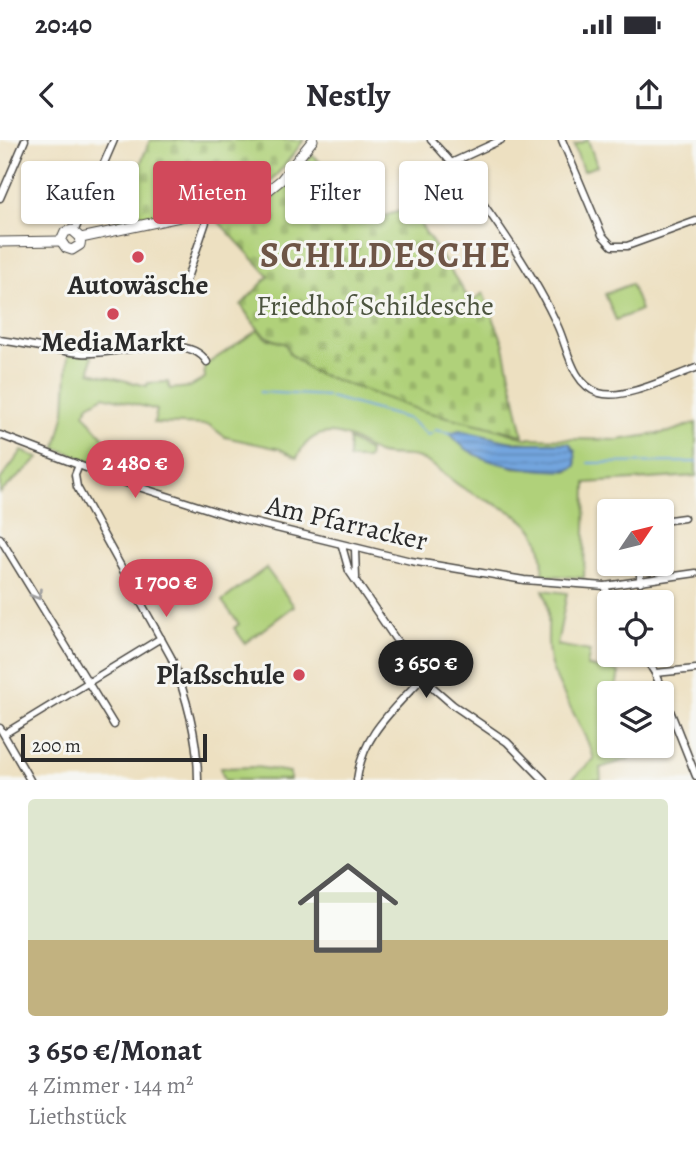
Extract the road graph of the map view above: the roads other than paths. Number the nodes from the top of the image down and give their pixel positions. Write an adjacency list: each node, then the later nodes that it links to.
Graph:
1 (25, 140): 10 (street)
2 (114, 140): 15 (street)
3 (313, 140): 9 (main road)
4 (431, 140): 7 (street)
5 (501, 140): 8 (street)
6 (562, 140): 13 (street)
7 (449, 161)
8 (455, 161)
9 (271, 189)
10 (0, 198)
11 (488, 217): 21 (street)
12 (153, 221): 15 (main road)
13 (696, 221)
14 (205, 224): 18 (street)
15 (78, 234): 16 (main road); 16 (main road)
16 (61, 241): 17 (main road)
17 (0, 242)
18 (185, 284)
19 (0, 340): 20 (street)
20 (207, 362)
21 (696, 368)
22 (0, 435): 23 (street, Am Pfarracker)
23 (79, 465): 27 (street, Am Pfarracker); 35 (street)
24 (684, 518): 25 (street)
25 (674, 519)
26 (0, 538): 40 (street, one-way to 40)
27 (342, 547): 28 (street, Am Pfarracker); 31 (street)
28 (355, 549): 31 (street); 33 (street, Am Pfarracker)
29 (696, 573): 32 (street, Am Pfarracker)
30 (640, 576): 32 (street)
31 (356, 580): 39 (street)
32 (640, 582): 33 (street, Am Pfarracker)
33 (605, 586): 34 (street)
34 (606, 590)
35 (161, 638): 40 (street); 46 (street)
36 (651, 667): 38 (street)
37 (696, 669): 38 (street)
38 (655, 673): 43 (street)
39 (422, 678): 47 (street); 48 (street)
40 (89, 682): 41 (street); 42 (street)
41 (114, 724)
42 (2, 731): 45 (street)
43 (693, 763): 44 (street)
44 (696, 776)
45 (30, 780)
46 (198, 780)
47 (357, 780)
48 (544, 780)

